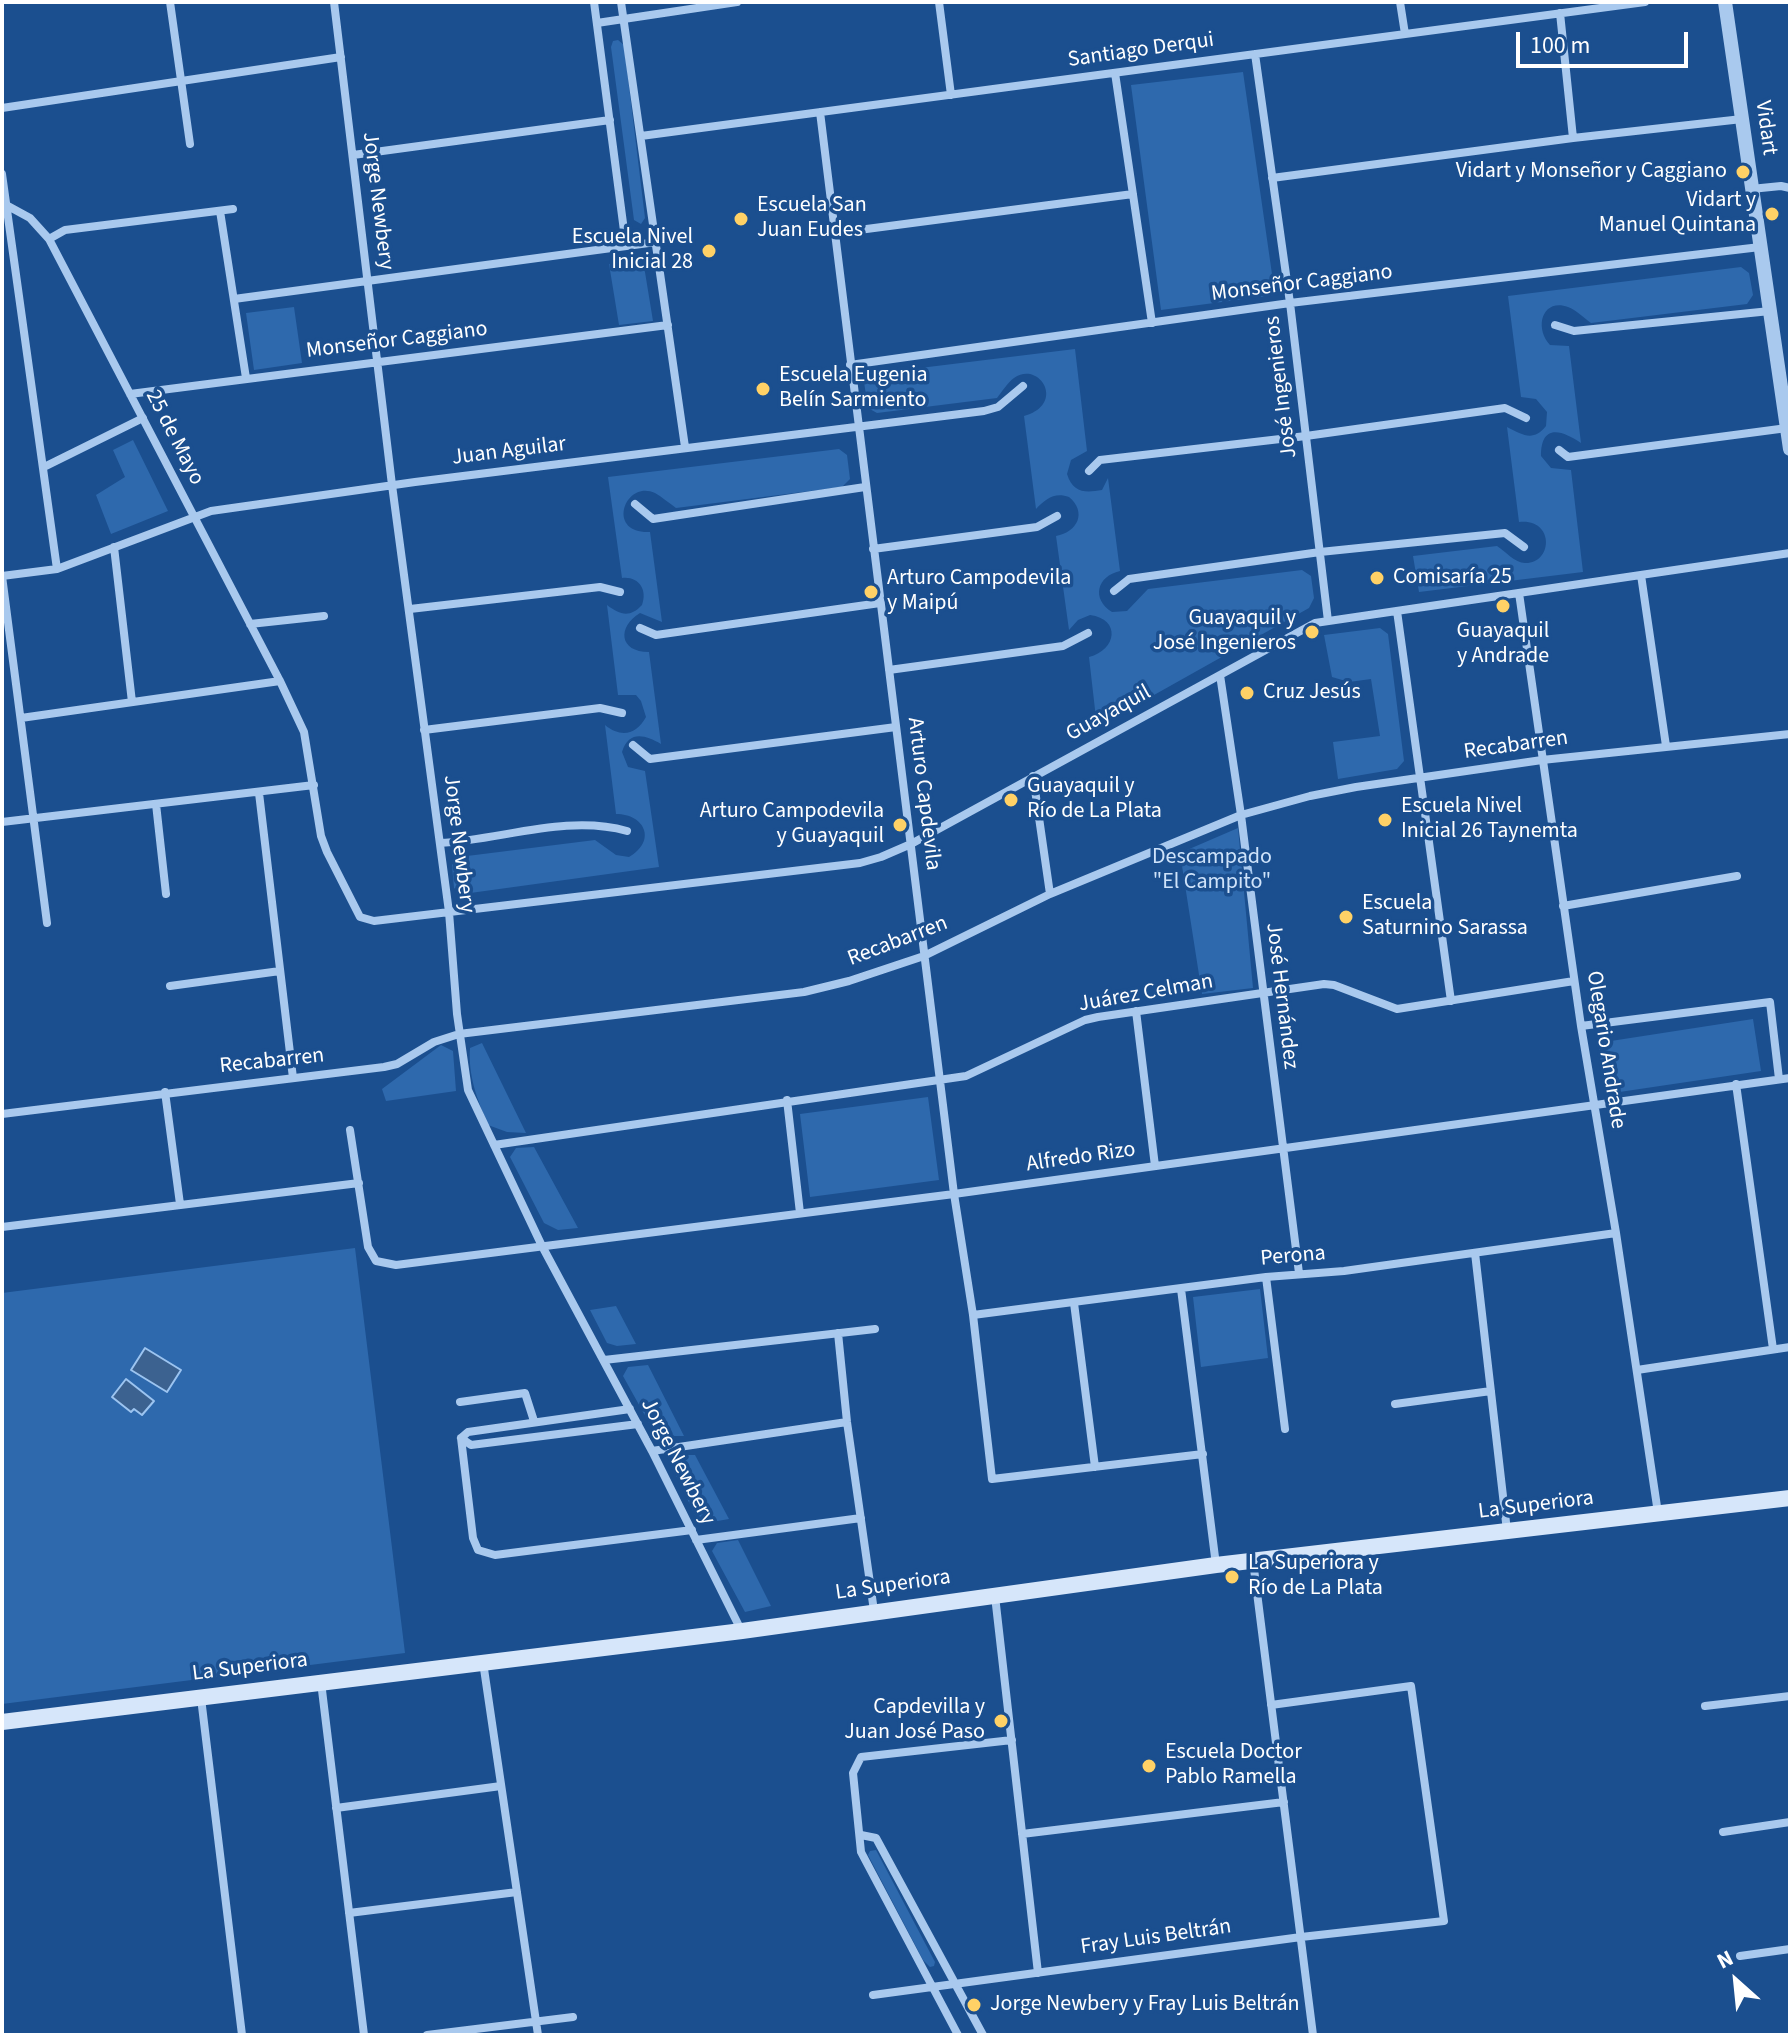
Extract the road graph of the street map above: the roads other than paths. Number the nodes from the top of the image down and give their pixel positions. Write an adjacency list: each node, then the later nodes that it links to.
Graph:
1 (170, 2): 17 (street)
2 (334, 2): 15 (street, Jorge Newbery)
3 (594, 2): 12 (street)
4 (621, 2): 11 (street)
5 (737, 2): 11 (street)
6 (939, 2): 18 (street)
7 (1400, 2): 13 (street)
8 (1645, 2): 10 (street, Santiago Derqui)
9 (1725, 2): 21 (street, Vidart)
10 (1560, 13): 13 (street, Santiago Derqui); 24 (street)
11 (624, 20): 12 (street); 23 (street)
12 (597, 23): 22 (street)
13 (1405, 34): 14 (street, Santiago Derqui)
14 (1255, 54): 16 (street, Santiago Derqui); 28 (street, José Ingenieros)
15 (341, 57): 17 (street); 26 (street, Jorge Newbery)
16 (1115, 73): 18 (street, Santiago Derqui); 32 (street)
17 (182, 81): 19 (street); 25 (street)
18 (951, 95): 20 (street, Santiago Derqui)
19 (2, 108)
20 (820, 112): 23 (street, Santiago Derqui); 36 (street, Arturo Capdevila)
21 (1742, 119): 24 (street); 31 (street, Vidart)
22 (610, 120): 26 (street); 39 (street)
23 (641, 136): 38 (street)
24 (1573, 138): 28 (street)
25 (190, 144)
26 (353, 155): 41 (street, Jorge Newbery)
27 (2, 174): 33 (street)
28 (1272, 178): 43 (street, José Ingenieros)
29 (1790, 181): 30 (street)
30 (1786, 187): 31 (street)
31 (1751, 189): 40 (street, Vidart)
32 (1133, 194): 36 (street); 45 (street)
33 (5, 207): 37 (street, 25 de Mayo); 61 (street)
34 (233, 209): 35 (street)
35 (220, 211): 37 (street); 42 (street)
36 (836, 233): 49 (street, Arturo Capdevila)
37 (49, 239): 52 (street, 25 de Mayo)
38 (656, 242): 39 (street); 46 (street)
39 (626, 246): 41 (street)
40 (1760, 247): 43 (street, Monseñor Caggiano); 44 (street, Vidart)
41 (369, 281): 42 (street); 48 (street, Jorge Newbery)
42 (234, 299): 50 (street)
43 (1290, 303): 45 (street, Monseñor Caggiano); 57 (street, José Ingenieros)
44 (1770, 311): 47 (street); 56 (street, Vidart)
45 (1152, 323): 49 (street, Monseñor Caggiano)
46 (668, 325): 48 (street, Monseñor Caggiano); 58 (street)
47 (1555, 325)
48 (378, 361): 50 (street, Monseñor Caggiano); 63 (street, Jorge Newbery)
49 (850, 365): 55 (street, Arturo Capdevila)
50 (246, 378): 52 (street, Monseñor Caggiano)
51 (1023, 386): 55 (street, Juan Aguilar)
52 (130, 394): 53 (street, 25 de Mayo)
53 (143, 418): 61 (street); 66 (street, 25 de Mayo)
54 (1526, 418): 57 (street)
55 (857, 426): 58 (street, Juan Aguilar); 64 (street, Arturo Capdevila)
56 (1787, 428): 59 (street, Vidart); 60 (street)
57 (1306, 436): 62 (street); 71 (street, José Ingenieros)
58 (685, 447): 63 (street, Juan Aguilar)
59 (1790, 449)
60 (1559, 450)
61 (44, 467): 73 (street)
62 (1089, 471)
63 (392, 485): 66 (street, Juan Aguilar); 80 (street, Jorge Newbery)
64 (865, 487): 65 (street); 70 (street, Arturo Capdevila)
65 (635, 504)
66 (194, 516): 68 (street, Juan Aguilar); 84 (street, 25 de Mayo)
67 (1057, 516): 70 (street)
68 (114, 547): 73 (street, Juan Aguilar); 90 (street)
69 (1524, 547): 71 (street)
70 (873, 549): 79 (street, Arturo Capdevila)
71 (1320, 552): 76 (street); 83 (street, José Ingenieros)
72 (1790, 553): 74 (street, Guayaquil)
73 (57, 569): 75 (street, Juan Aguilar)
74 (1641, 575): 78 (street, Guayaquil); 97 (street)
75 (2, 576): 92 (street)
76 (1114, 591)
77 (620, 592): 80 (street)
78 (1519, 593): 81 (street, Guayaquil); 98 (street, Olegario Andrade)
79 (880, 603): 85 (street); 87 (street, Arturo Capdevila)
80 (410, 609): 94 (street, Jorge Newbery)
81 (1397, 611): 83 (street, Guayaquil); 100 (street)
82 (324, 616): 84 (street)
83 (1328, 621): 88 (street, Guayaquil)
84 (250, 624): 89 (street, 25 de Mayo)
85 (640, 628)
86 (1088, 633): 87 (street)
87 (889, 670): 93 (street, Arturo Capdevila)
88 (1220, 675): 99 (street, Guayaquil); 104 (street, José Hernández)
89 (280, 681): 90 (street); 101 (street, 25 de Mayo)
90 (132, 702): 92 (street)
91 (622, 713): 94 (street)
92 (21, 718): 105 (street)
93 (896, 727): 96 (street); 109 (street, Arturo Capdevila)
94 (424, 730): 108 (street, Jorge Newbery)
95 (1790, 734): 97 (street, Recabarren)
96 (633, 745)
97 (1666, 746): 98 (street, Recabarren)
98 (1542, 760): 100 (street, Recabarren); 113 (street, Olegario Andrade)
99 (1033, 776): 109 (street, Guayaquil); 112 (street)
100 (1418, 778): 104 (street, Recabarren); 121 (street)
101 (314, 785): 102 (street); 114 (street, Guayaquil)
102 (259, 793): 103 (street); 117 (street)
103 (156, 804): 105 (street); 111 (street)
104 (1241, 815): 112 (street, Recabarren); 120 (street, José Hernández)
105 (34, 818): 106 (street); 115 (street)
106 (2, 822)
107 (627, 831): 108 (street)
108 (440, 843): 114 (street, Jorge Newbery)
109 (911, 844): 114 (street, Guayaquil); 116 (street, Arturo Capdevila)
110 (1737, 876): 113 (street)
111 (166, 894)
112 (1050, 894): 116 (street, Recabarren)
113 (1563, 906): 118 (street, Olegario Andrade)
114 (449, 912): 124 (street, Jorge Newbery)
115 (47, 923)
116 (924, 956): 124 (street, Recabarren); 128 (street, Arturo Capdevila)
117 (280, 971): 119 (street); 125 (street)
118 (1574, 981): 121 (street, Juárez Celman); 123 (street, Olegario Andrade)
119 (170, 986)
120 (1262, 993): 121 (street, Juárez Celman); 122 (street, Juárez Celman); 136 (street, José Hernández)
121 (1451, 1001)
122 (1136, 1011): 128 (street, Juárez Celman); 137 (street)
123 (1581, 1026): 127 (street); 132 (street, Olegario Andrade)
124 (459, 1034): 125 (street, Recabarren); 135 (street, Jorge Newbery)
125 (293, 1078): 130 (street, Recabarren)
126 (1790, 1078): 127 (street, Alfredo Rizo)
127 (1779, 1079): 129 (street, Alfredo Rizo)
128 (942, 1080): 131 (street, Juárez Celman); 139 (street, Arturo Capdevila)
129 (1736, 1084): 132 (street, Alfredo Rizo); 154 (street)
130 (165, 1092): 133 (street, Recabarren); 140 (street)
131 (787, 1100): 135 (street, Juárez Celman); 141 (street)
132 (1596, 1105): 136 (street, Alfredo Rizo); 143 (street, Olegario Andrade)
133 (2, 1114)
134 (350, 1130): 138 (street)
135 (494, 1145): 144 (street, Jorge Newbery)
136 (1282, 1149): 137 (street, Alfredo Rizo); 146 (street, José Hernández)
137 (1155, 1166): 139 (street, Alfredo Rizo)
138 (359, 1183): 140 (street); 144 (street, Alfredo Rizo)
139 (954, 1194): 141 (street, Alfredo Rizo); 150 (street, Arturo Capdevila)
140 (180, 1204): 142 (street)
141 (800, 1213): 144 (street, Alfredo Rizo)
142 (2, 1227)
143 (1616, 1233): 145 (street, Perona); 156 (street, Olegario Andrade)
144 (542, 1246): 155 (street, Jorge Newbery)
145 (1475, 1253): 146 (street, Perona); 157 (street)
146 (1299, 1273): 147 (street, Perona)
147 (1266, 1277): 148 (street, Perona); 164 (street)
148 (1181, 1289): 149 (street, Perona); 167 (street)
149 (1074, 1303): 150 (street, Perona); 168 (street)
150 (973, 1315): 168 (street, Arturo Capdevila)
151 (875, 1329): 152 (street)
152 (838, 1333): 155 (street); 162 (street)
153 (1790, 1347): 154 (street)
154 (1773, 1349): 156 (street)
155 (604, 1360): 160 (street, Jorge Newbery)
156 (1637, 1370): 170 (street, Olegario Andrade)
157 (1491, 1391): 159 (street); 173 (street)
158 (460, 1402): 161 (street)
159 (1395, 1404)
160 (630, 1409): 161 (street); 163 (street, Jorge Newbery)
161 (534, 1421): 165 (street)
162 (847, 1422): 166 (street); 171 (street)
163 (638, 1424): 165 (street); 166 (street, Jorge Newbery)
164 (1285, 1429)
165 (461, 1438): 172 (street)
166 (652, 1451): 172 (street, Jorge Newbery)
167 (1203, 1454): 168 (street); 176 (street)
168 (1095, 1467)
169 (1790, 1498): 170 (main road, La Superiora)
170 (1658, 1513): 173 (main road, La Superiora)
171 (861, 1518): 174 (street); 178 (street)
172 (692, 1530): 174 (street, Jorge Newbery)
173 (1507, 1531): 175 (main road, La Superiora)
174 (696, 1540): 179 (street, Jorge Newbery)
175 (1253, 1561): 176 (main road, La Superiora); 184 (street)
176 (1216, 1565): 177 (main road, La Superiora)
177 (995, 1594): 178 (main road, La Superiora); 187 (street)
178 (874, 1611): 179 (main road, La Superiora)
179 (742, 1631): 180 (main road, La Superiora)
180 (483, 1662): 181 (main road, La Superiora); 188 (street)
181 (320, 1681): 182 (main road, La Superiora); 190 (street)
182 (201, 1696): 186 (main road, La Superiora); 206 (street)
183 (1790, 1696): 185 (street)
184 (1271, 1705): 189 (street); 197 (street, Fray Luis Beltrán)
185 (1705, 1706)
186 (2, 1722)
187 (1012, 1740): 193 (street); 194 (street)
188 (501, 1786): 190 (street); 195 (street)
189 (1284, 1802): 193 (street); 197 (street)
190 (336, 1808): 196 (street)
191 (1790, 1822): 192 (street)
192 (1723, 1832)
193 (1022, 1834): 200 (street)
194 (861, 1835): 201 (street); 202 (street)
195 (517, 1892): 196 (street); 205 (street)
196 (349, 1913): 207 (street)
197 (1301, 1937): 200 (street, Fray Luis Beltrán); 212 (street)
198 (1790, 1949): 199 (street)
199 (1740, 1956)
200 (1038, 1973): 201 (street, Fray Luis Beltrán)
201 (955, 1984): 202 (street, Fray Luis Beltrán); 211 (street)
202 (934, 1987): 203 (street, Fray Luis Beltrán); 210 (street)
203 (873, 1995)
204 (573, 2017): 205 (street)
205 (536, 2021): 208 (street); 209 (street)
206 (242, 2035)
207 (364, 2035)
208 (427, 2035)
209 (538, 2035)
210 (958, 2035)
211 (983, 2035)
212 (1313, 2035)

